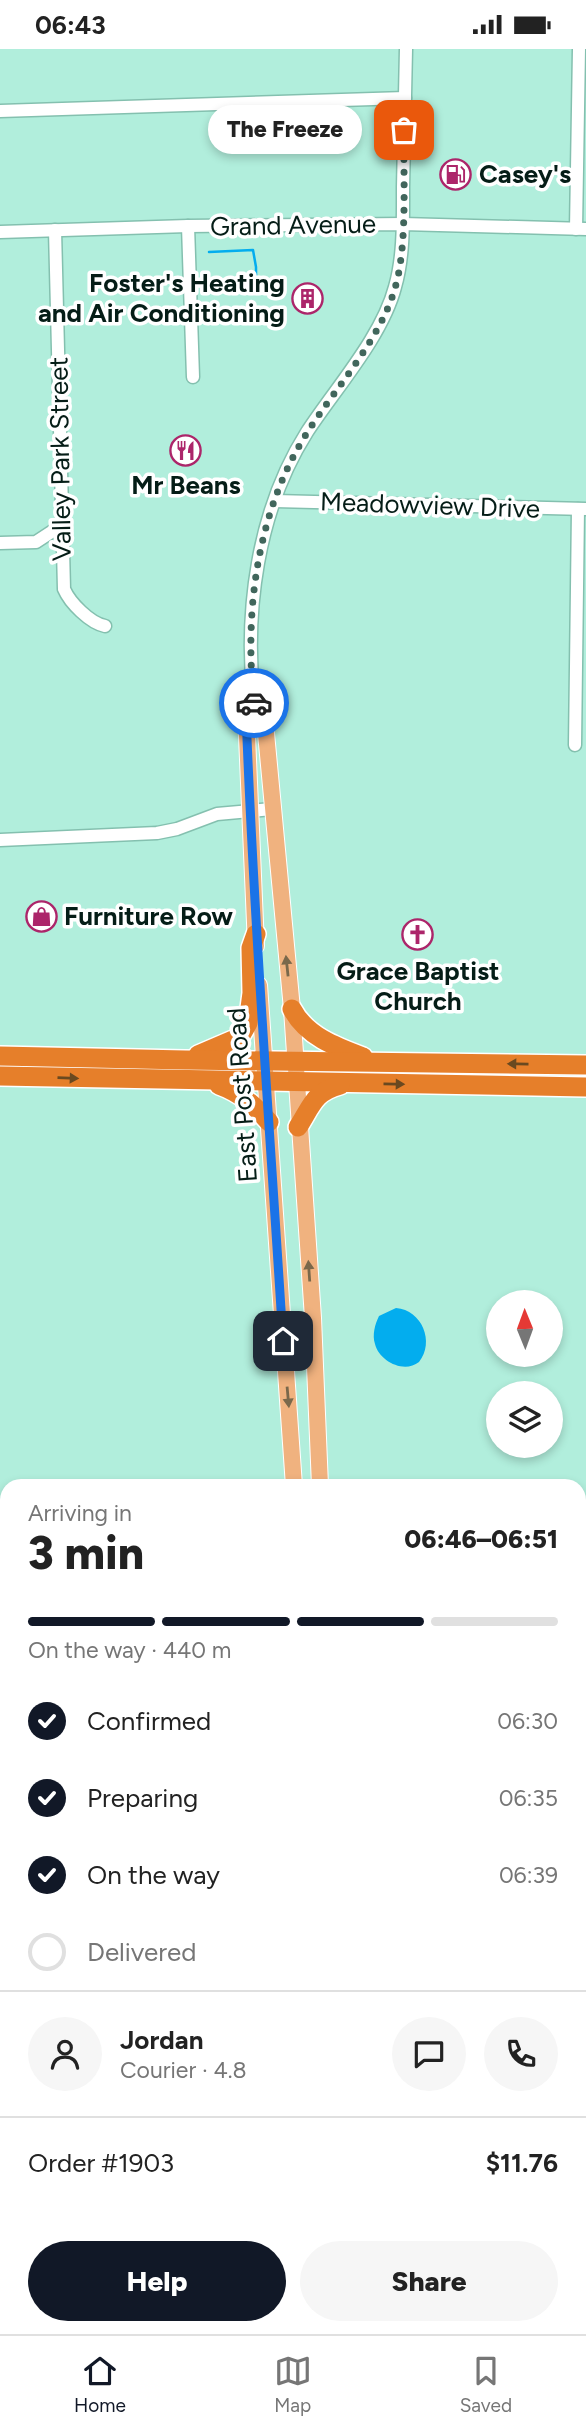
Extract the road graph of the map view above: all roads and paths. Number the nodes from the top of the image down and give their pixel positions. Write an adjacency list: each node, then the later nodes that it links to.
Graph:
1 (406, 49): 3 (street, East Post Road)
2 (579, 49): 7 (street)
3 (405, 98): 4 (street); 5 (street, East Post Road)
4 (0, 111)
5 (403, 224): 6 (street, Grand Avenue); 7 (street, Grand Avenue); 11 (street, East Post Road)
6 (188, 226): 8 (street, Grand Avenue); 10 (street)
7 (581, 229)
8 (55, 230): 9 (street, Grand Avenue); 13 (street, Valley Park Street)
9 (0, 232)
10 (193, 377)
11 (275, 501): 12 (street, Meadowview Drive); 17 (street, East Post Road)
12 (582, 509): 16 (street)
13 (62, 525): 14 (street); 15 (street, Valley Park Street)
14 (0, 543)
15 (105, 626)
16 (581, 675): 18 (street)
17 (254, 703): 19 (main road, East Post Road); 20 (main road, East Post Road)
18 (575, 745)
19 (272, 809): 20 (street); 23 (main road, East Post Road, one-way to 19)
20 (249, 810): 21 (street); 22 (main road, East Post Road)
21 (0, 840)
22 (256, 934): 25 (highway); 27 (main road, East Post Road)
23 (292, 1009): 26 (main road, East Post Road); 28 (highway)
24 (0, 1056): 25 (highway)
25 (185, 1060): 27 (highway)
26 (295, 1060): 27 (highway); 28 (highway); 33 (main road, East Post Road)
27 (264, 1061): 32 (main road, East Post Road)
28 (374, 1061): 29 (highway, one-way to 28)
29 (586, 1065)
30 (0, 1076): 31 (highway, one-way to 31)
31 (208, 1081): 32 (highway); 36 (highway)
32 (266, 1082): 33 (highway); 36 (main road, East Post Road)
33 (296, 1083): 34 (highway); 37 (main road, East Post Road)
34 (344, 1083): 35 (highway, one-way to 35); 37 (highway)
35 (586, 1087)
36 (269, 1122): 38 (main road, East Post Road, one-way to 38)
37 (298, 1127): 39 (main road, East Post Road, one-way to 37)
38 (294, 1479)
39 (320, 1479)

